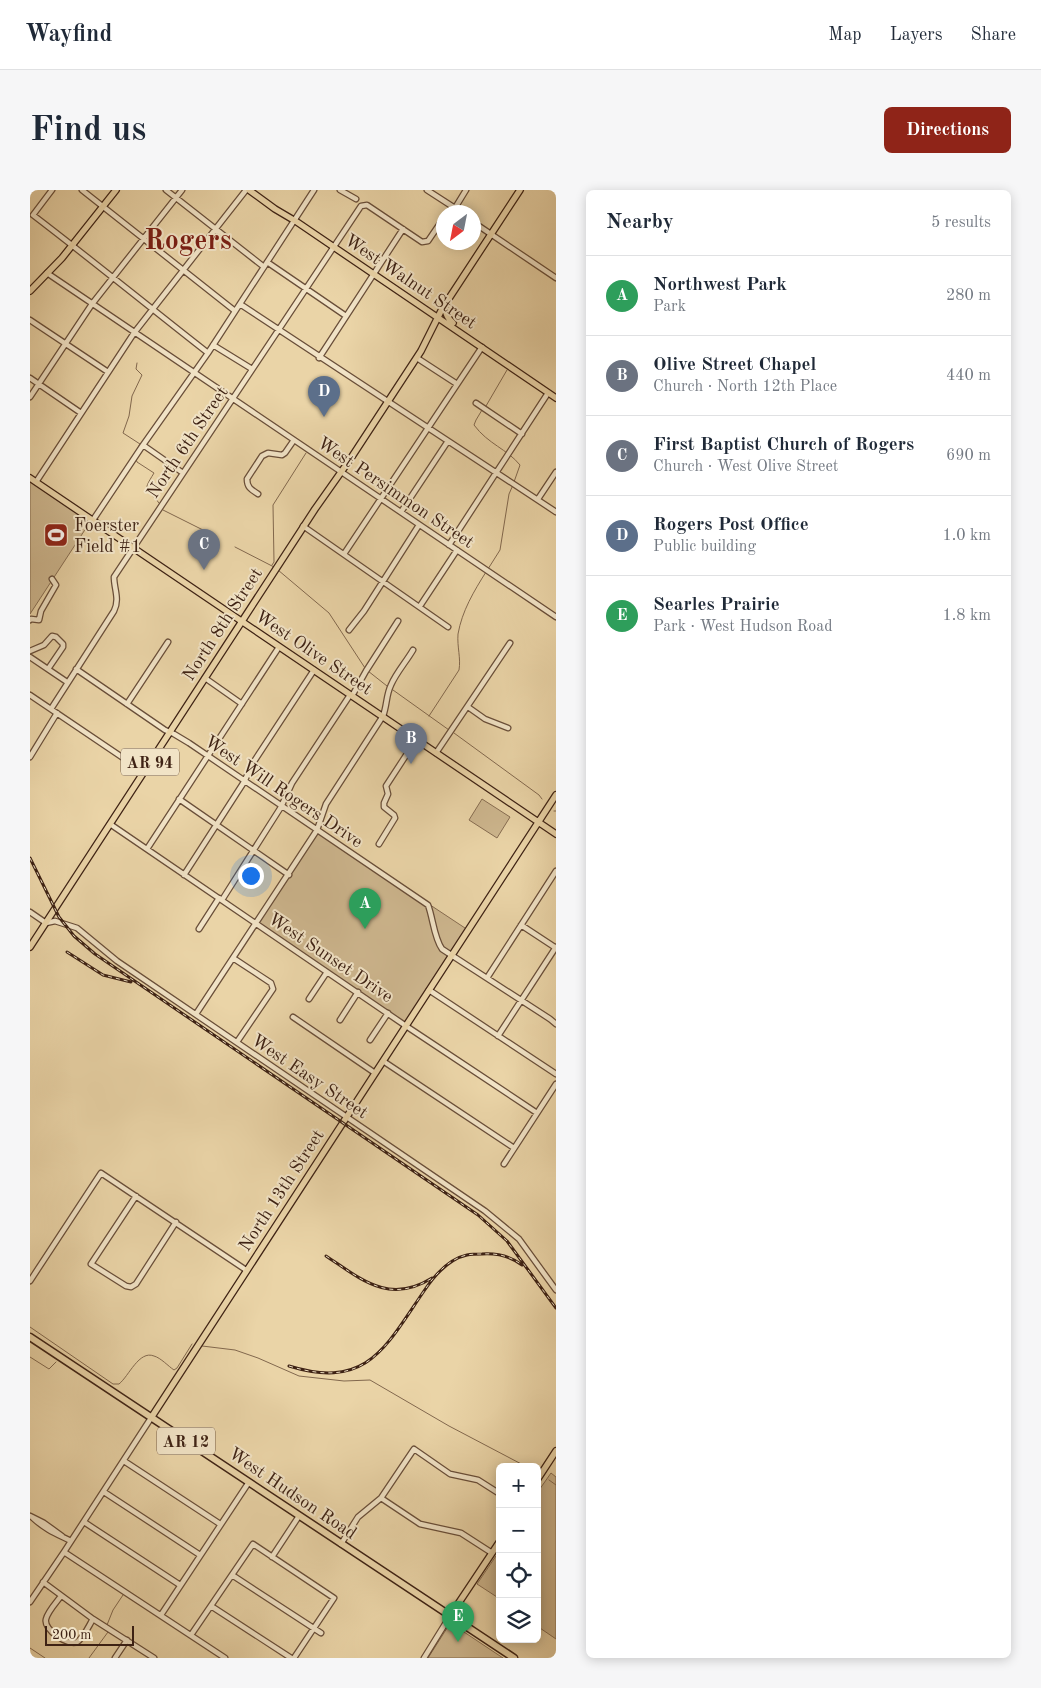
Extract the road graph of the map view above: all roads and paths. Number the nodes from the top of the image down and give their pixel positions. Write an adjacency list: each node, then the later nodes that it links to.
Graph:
1 (52, 190): 24 (street)
2 (82, 190): 16 (street)
3 (116, 190): 16 (main road)
4 (166, 190): 12 (street)
5 (182, 190): 12 (street)
6 (248, 190): 17 (main road, West Walnut Street); 19 (street)
7 (314, 190): 17 (street)
8 (340, 190): 13 (street)
9 (427, 190): 14 (street)
10 (466, 190): 15 (street)
11 (520, 190): 22 (main road, North 8th Street)
12 (176, 197): 19 (street); 23 (street)
13 (356, 199)
14 (448, 205)
15 (454, 205)
16 (103, 207): 23 (street); 24 (main road)
17 (294, 220): 25 (main road, West Walnut Street); 26 (street)
18 (481, 227): 22 (street)
19 (215, 228): 27 (street); 28 (street)
20 (403, 229): 21 (street); 25 (street, North 6th Street); 30 (street)
21 (436, 230)
22 (491, 234): 31 (street); 37 (main road, North 8th Street)
23 (144, 238): 28 (street); 32 (street)
24 (73, 245): 29 (main road); 32 (street)
25 (333, 247): 30 (main road, West Walnut Street); 33 (street, North 6th Street)
26 (267, 262): 27 (street); 33 (street)
27 (264, 268): 36 (street)
28 (184, 269): 38 (street); 39 (street)
29 (47, 273): 34 (main road); 35 (street, West Persimmon Street)
30 (373, 274): 40 (street); 41 (main road, West Walnut Street)
31 (556, 278)
32 (113, 279): 35 (street); 38 (street)
33 (306, 289): 40 (street); 44 (street, North 6th Street)
34 (30, 291)
35 (92, 304): 46 (street, West Persimmon Street); 48 (street)
36 (240, 304): 39 (street); 44 (street)
37 (444, 306): 41 (main road, North 8th Street); 47 (main road)
38 (152, 310): 46 (street); 51 (street)
39 (235, 311): 49 (street)
40 (346, 316): 52 (street)
41 (438, 317): 43 (main road, West Walnut Street); 45 (main road, North 8th Street / AR 94)
42 (30, 320): 48 (street)
43 (449, 324): 45 (main road); 47 (main road, West Walnut Street)
44 (278, 330): 52 (street); 54 (street, North 6th Street)
45 (431, 332): 53 (main road, North 8th Street / AR 94)
46 (134, 333): 55 (street); 56 (street, West Persimmon Street)
47 (473, 341): 50 (main road, West Walnut Street)
48 (65, 343): 55 (street); 58 (street)
49 (213, 345): 51 (street); 54 (street)
50 (482, 347): 59 (street); 60 (main road, West Walnut Street)
51 (208, 353): 56 (street)
52 (319, 358): 64 (street)
53 (417, 358): 59 (street); 64 (main road, North 8th Street / AR 94)
54 (252, 369): 62 (street, North 6th Street)
55 (108, 372): 66 (street)
56 (194, 372): 62 (street, West Persimmon Street); 71 (street)
57 (30, 378): 58 (street)
58 (39, 384): 61 (street); 66 (street)
59 (457, 384): 67 (street)
60 (548, 393): 63 (main road, West Walnut Street); 68 (street)
61 (30, 397)
62 (233, 398): 69 (street, West Persimmon Street); 74 (street, North 6th Street)
63 (556, 398)
64 (388, 402): 67 (street); 72 (main road, North 8th Street / AR 94)
65 (476, 403): 68 (street)
66 (81, 413): 77 (street)
67 (428, 429): 70 (street); 79 (street)
68 (522, 434): 75 (street)
69 (294, 440): 72 (street, West Persimmon Street); 78 (street)
70 (448, 441): 75 (street); 81 (street)
71 (143, 445): 74 (street); 83 (street)
72 (341, 472): 79 (street, West Persimmon Street); 85 (main road, North 8th Street / AR 94)
73 (556, 472): 80 (street)
74 (183, 473): 87 (street, North 6th Street)
75 (497, 473): 80 (street); 86 (street)
76 (30, 478): 77 (main road, West Olive Street)
77 (36, 482): 83 (main road, West Olive Street)
78 (258, 494)
79 (381, 499): 81 (street, West Persimmon Street); 89 (street)
80 (538, 499): 82 (street)
81 (401, 512): 84 (street, West Persimmon Street)
82 (556, 512)
83 (93, 520): 87 (main road, West Olive Street)
84 (419, 525): 86 (street, West Persimmon Street); 91 (street)
85 (303, 526): 89 (street); 96 (main road, North 8th Street / AR 94)
86 (449, 545): 88 (street, West Persimmon Street)
87 (134, 548): 96 (main road, West Olive Street); 106 (street, North 6th Street)
88 (457, 550): 92 (street); 93 (street, West Persimmon Street)
89 (344, 554): 91 (street)
90 (52, 579): 94 (street)
91 (383, 580): 92 (street); 98 (street)
92 (420, 606): 97 (street)
93 (556, 617)
94 (30, 620)
95 (398, 621): 111 (street)
96 (241, 622): 101 (main road, West Olive Street); 108 (main road, North 8th Street / AR 94)
97 (448, 627)
98 (350, 630)
99 (168, 642): 112 (street)
100 (510, 643): 114 (street)
101 (279, 647): 107 (main road, West Olive Street); 113 (street)
102 (413, 650): 117 (street)
103 (30, 651): 105 (street)
104 (30, 657): 105 (street)
105 (48, 669): 109 (street)
106 (76, 669): 109 (street, North 6th Street); 112 (street, West Will Rogers Drive)
107 (314, 670): 111 (main road, West Olive Street); 125 (street)
108 (204, 678): 113 (street); 119 (main road, North 8th Street / AR 94)
109 (67, 682): 115 (street, North 6th Street)
110 (30, 695): 115 (street)
111 (351, 696): 117 (main road, West Olive Street); 128 (street)
112 (127, 704): 119 (street, West Will Rogers Drive)
113 (242, 704): 122 (street)
114 (468, 707): 118 (street); 121 (street)
115 (51, 709): 116 (street)
116 (57, 713): 123 (street); 124 (street)
117 (382, 716): 120 (main road, West Olive Street); 132 (street)
118 (508, 728)
119 (170, 732): 122 (street, West Will Rogers Drive); 124 (main road, North 8th Street / AR 94)
120 (416, 740): 121 (main road, West Olive Street); 134 (street)
121 (436, 753): 129 (main road, West Olive Street)
122 (207, 756): 125 (street, West Will Rogers Drive); 127 (street)
123 (30, 757)
124 (144, 772): 130 (main road, North 8th Street / AR 94)
125 (244, 782): 128 (street, West Will Rogers Drive); 131 (street)
126 (556, 795): 129 (main road, North 13th Street)
127 (179, 799): 131 (street); 135 (street)
128 (282, 807): 132 (street, West Will Rogers Drive); 136 (street)
129 (538, 822): 133 (main road, West Olive Street); 148 (main road, North 13th Street)
130 (110, 824): 135 (street, West Sunset Drive); 142 (main road, North 8th Street / AR 94)
131 (216, 825): 136 (street); 138 (street)
132 (317, 830): 139 (street); 148 (street, West Will Rogers Drive)
133 (556, 834)
134 (379, 844)
135 (147, 849): 138 (street, West Sunset Drive)
136 (253, 850): 139 (street); 140 (street)
137 (556, 871): 144 (street)
138 (184, 875): 140 (street, West Sunset Drive)
139 (289, 875): 143 (street)
140 (220, 899): 143 (street, West Sunset Drive); 145 (street)
141 (30, 912): 142 (street, West Easy Street)
142 (46, 923): 146 (main road, North 8th Street / AR 94); 157 (street, West Easy Street)
143 (257, 924): 149 (street); 150 (street, West Sunset Drive)
144 (522, 925): 147 (street); 151 (street)
145 (199, 929)
146 (30, 947)
147 (556, 948): 155 (street)
148 (452, 956): 151 (street, West Will Rogers Drive); 152 (main road, North 13th Street)
149 (233, 958): 157 (street); 164 (street)
150 (327, 972): 153 (street, West Sunset Drive); 154 (street)
151 (488, 978): 155 (street, West Will Rogers Drive)
152 (429, 990): 161 (main road, North 13th Street); 162 (street)
153 (358, 992): 156 (street, West Sunset Drive); 159 (street)
154 (309, 998)
155 (521, 1000): 160 (street, West Will Rogers Drive); 162 (street)
156 (388, 1013): 161 (street, West Sunset Drive); 163 (street)
157 (196, 1014): 164 (street, West Easy Street)
158 (293, 1017): 166 (street)
159 (340, 1020)
160 (556, 1024)
161 (406, 1026): 165 (main road, North 13th Street); 169 (street, West Sunset Drive)
162 (498, 1036): 167 (street)
163 (370, 1040)
164 (237, 1042): 170 (street, West Easy Street)
165 (383, 1061): 166 (main road, North 13th Street); 171 (street)
166 (375, 1073): 170 (main road, North 13th Street)
167 (556, 1074)
168 (556, 1084): 169 (street)
169 (537, 1113): 171 (street)
170 (346, 1117): 175 (main road, North 13th Street); 177 (street, West Easy Street)
171 (514, 1148): 172 (street)
172 (504, 1164)
173 (136, 1196): 174 (street); 174 (street); 176 (street)
174 (176, 1222): 175 (street)
175 (246, 1270): 179 (main road, North 13th Street)
176 (30, 1281)
177 (556, 1290)
178 (30, 1338): 179 (highway, West Hudson Road / AR 12)
179 (151, 1418): 181 (street, North 13th Street); 183 (highway, West Hudson Road / AR 12)
180 (555, 1455): 182 (main road)
181 (124, 1461): 185 (street, North 13th Street); 190 (street)
182 (541, 1474)
183 (249, 1482): 187 (highway, West Hudson Road / AR 12); 190 (street)
184 (496, 1491): 186 (street)
185 (104, 1492): 189 (street, North 13th Street); 196 (street)
186 (381, 1498): 192 (street); 195 (street)
187 (300, 1516): 192 (highway, West Hudson Road / AR 12); 197 (street)
188 (32, 1517): 191 (street)
189 (84, 1522): 191 (street, North 13th Street); 200 (street)
190 (220, 1524): 196 (street)
191 (71, 1541): 194 (street, North 13th Street)
192 (341, 1544): 205 (highway, West Hudson Road / AR 12)
193 (496, 1547): 195 (main road)
194 (64, 1552): 199 (street, North 13th Street); 204 (street)
195 (492, 1553): 205 (main road)
196 (200, 1555): 200 (street)
197 (272, 1557): 198 (street); 207 (street)
198 (232, 1575): 203 (street); 207 (street)
199 (43, 1582): 201 (street); 202 (street, North 13th Street)
200 (180, 1585): 204 (street)
201 (61, 1596): 206 (street); 206 (street)
202 (30, 1602)
203 (212, 1606): 209 (street); 214 (street)
204 (161, 1615): 209 (street)
205 (450, 1616): 215 (street); 216 (highway, West Hudson Road / AR 12)
206 (93, 1619): 210 (street)
207 (314, 1629): 208 (street); 214 (street)
208 (321, 1633)
209 (191, 1635): 213 (street)
210 (127, 1640): 211 (street); 212 (street)
211 (115, 1658)
212 (154, 1658)
213 (225, 1658)
214 (293, 1658)
215 (424, 1658)
216 (514, 1658)

